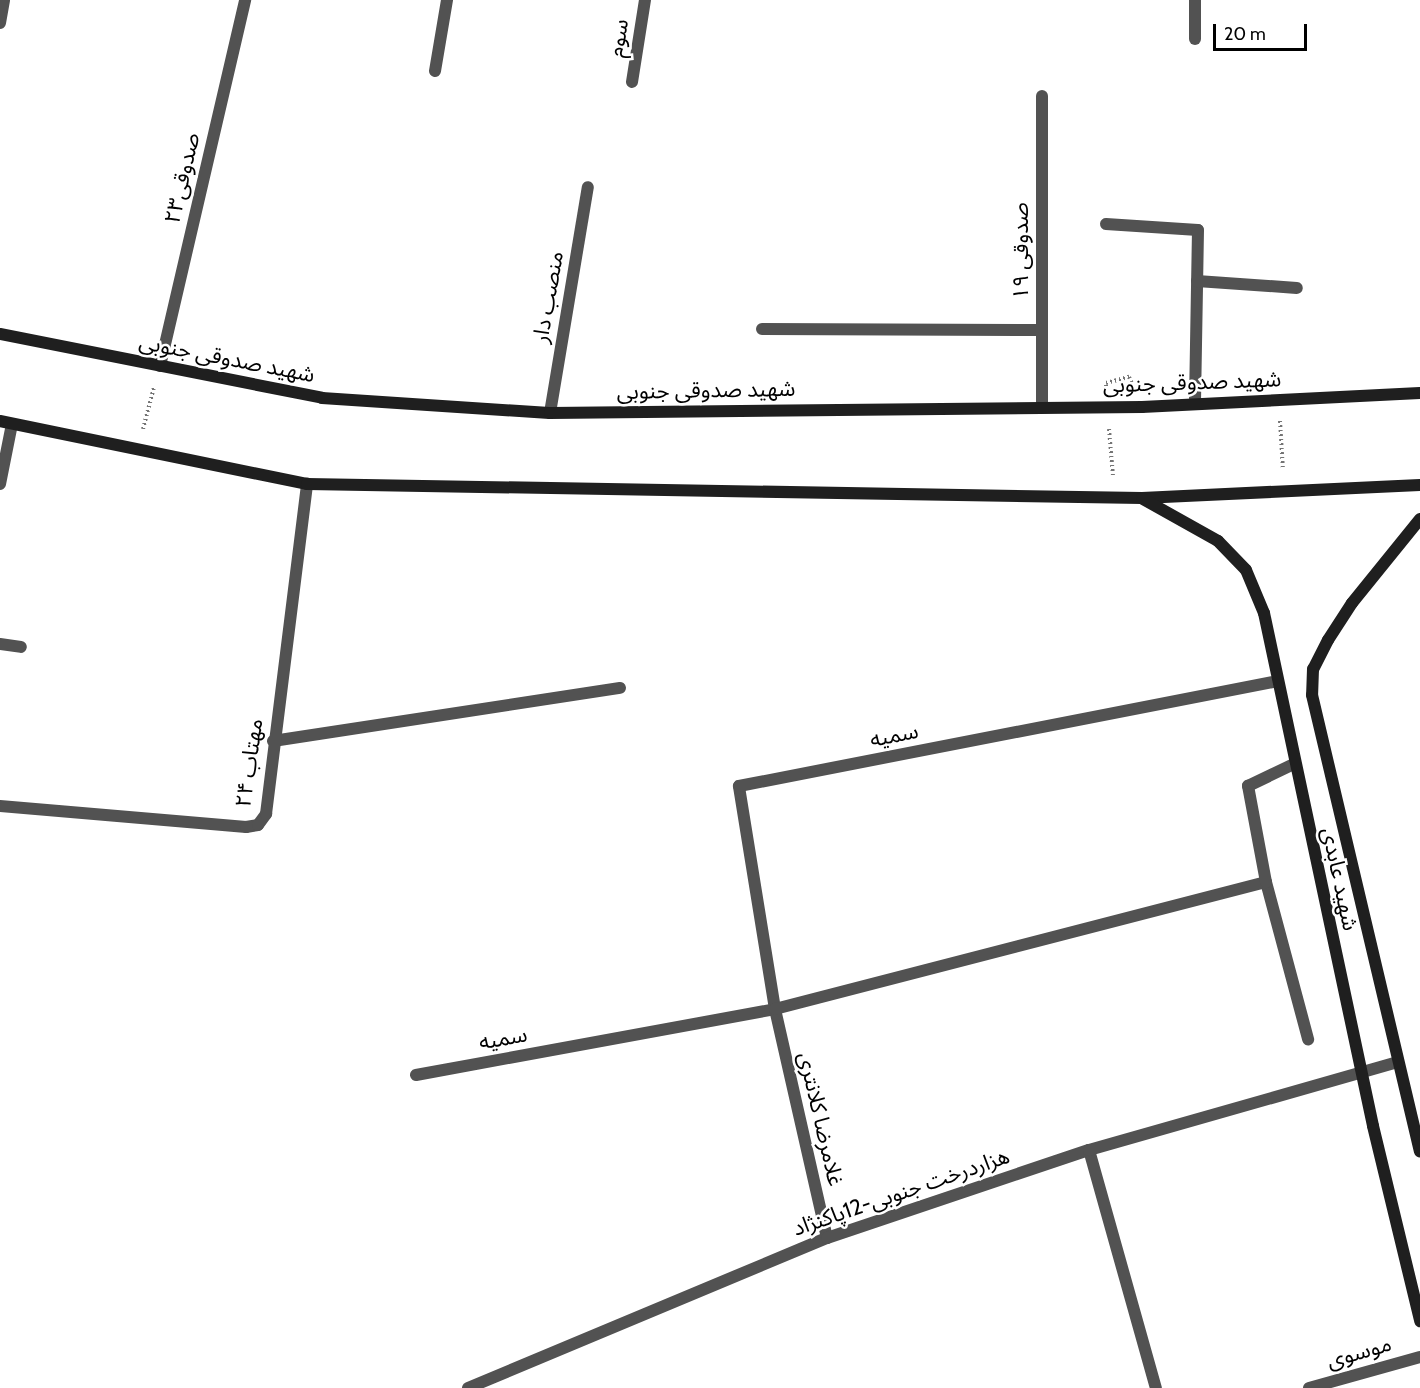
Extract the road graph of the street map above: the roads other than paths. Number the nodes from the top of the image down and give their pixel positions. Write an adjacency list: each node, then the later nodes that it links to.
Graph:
1 (4, 0): 6 (street)
2 (245, 0): 18 (street, صدوقی۲۳)
3 (447, 0): 8 (street)
4 (645, 0): 9 (street, سوم)
5 (1195, 0): 7 (street)
6 (0, 23)
7 (1195, 39)
8 (435, 71)
9 (632, 82)
10 (1042, 96): 16 (street, صدوقی ۱۹)
11 (588, 187): 22 (street, منصب دار)
12 (1106, 224): 13 (street)
13 (1197, 281): 14 (street); 20 (street)
14 (1297, 288)
15 (762, 328): 16 (street)
16 (1042, 330): 21 (street, صدوقی ۱۹)
17 (0, 334): 18 (main road, شهید صدوقی جنوبی)
18 (160, 366): 22 (main road, شهید صدوقی جنوبی)
19 (1420, 393): 20 (main road, شهید صدوقی جنوبی)
20 (1195, 404): 21 (main road, شهید صدوقی جنوبی)
21 (1042, 406): 22 (main road, شهید صدوقی جنوبی)
22 (550, 413)
23 (6, 422): 24 (street); 25 (main road)
24 (0, 484)
25 (307, 484): 27 (main road); 33 (street, مهتاب ۲۴)
26 (1420, 485): 27 (main road)
27 (1142, 498): 31 (main road, شهید عابدی)
28 (1420, 519): 39 (main road, شهید عابدی)
29 (0, 644): 30 (street)
30 (21, 647)
31 (1278, 681): 34 (main road, شهید عابدی); 37 (street, سمیه)
32 (620, 688): 33 (street)
33 (273, 741): 35 (street, مهتاب ۲۴)
34 (1294, 764): 36 (street); 40 (main road, شهید عابدی)
35 (0, 807)
36 (1266, 882): 37 (street, سمیه); 38 (street)
37 (775, 1009): 41 (street, سمیه); 44 (street, غلامرضا کلانتری)
38 (1308, 1039)
39 (1398, 1062): 40 (street, هزاردرخت جنوبی-12پاکنژاد); 43 (main road, شهید عابدی)
40 (1361, 1074): 42 (street, هزاردرخت جنوبی-12پاکنژاد); 45 (main road, شهید عابدی)
41 (416, 1075)
42 (1089, 1149): 44 (street, هزاردرخت جنوبی-12پاکنژاد); 48 (street)
43 (1420, 1151)
44 (827, 1238): 47 (street, هزاردرخت جنوبی-12پاکنژاد)
45 (1420, 1322)
46 (1420, 1357): 49 (street, موسوی)
47 (468, 1388)
48 (1156, 1388)
49 (1309, 1388)

